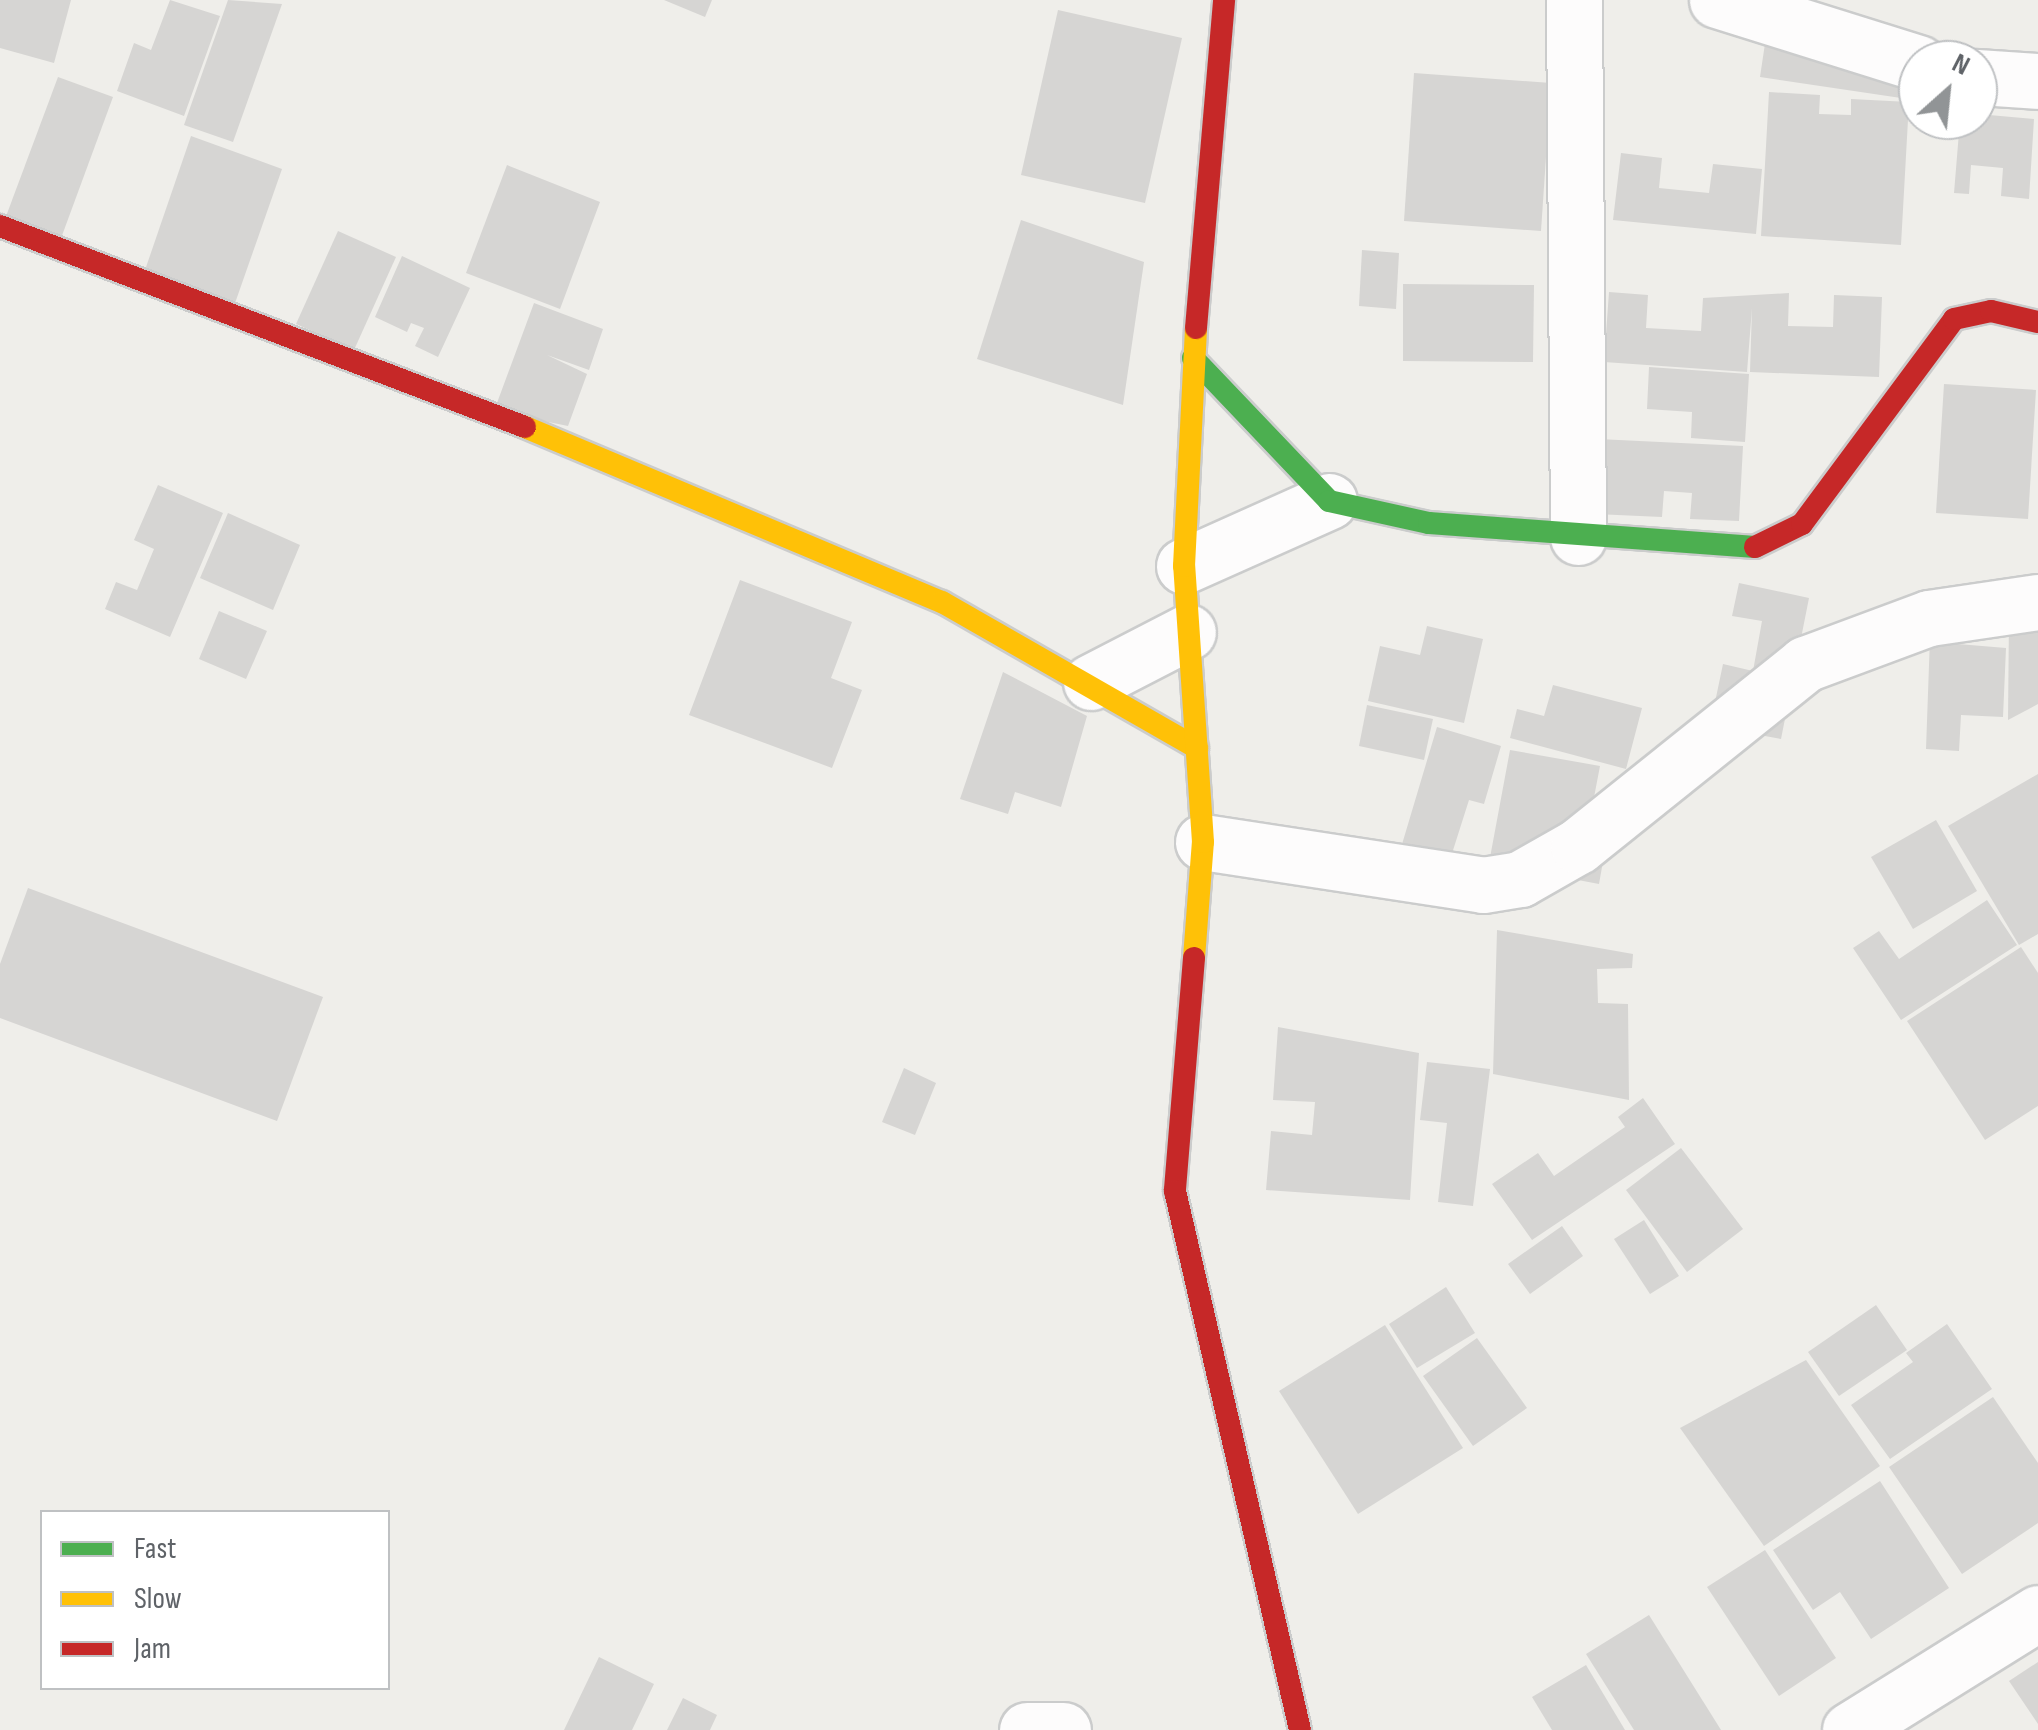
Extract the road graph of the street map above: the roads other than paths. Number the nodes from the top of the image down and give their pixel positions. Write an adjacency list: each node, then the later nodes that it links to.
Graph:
1 (1574, 0): 11 (street)
2 (1717, 0): 4 (street)
3 (1234, 12): 9 (street)
4 (1898, 57)
5 (1998, 79): 6 (street)
6 (2038, 81)
7 (0, 226): 15 (street)
8 (2038, 322): 11 (street)
9 (1192, 358): 10 (street); 12 (street)
10 (1329, 501): 11 (street); 12 (street)
11 (1578, 538)
12 (1184, 566): 14 (street)
13 (2038, 602): 17 (street)
14 (1188, 632): 15 (street); 16 (street)
15 (1090, 682): 16 (street)
16 (1197, 748): 17 (street)
17 (1203, 842): 21 (street)
18 (2038, 1613): 22 (street)
19 (1027, 1730): 20 (street)
20 (1063, 1730)
21 (1300, 1730)
22 (1850, 1730)

